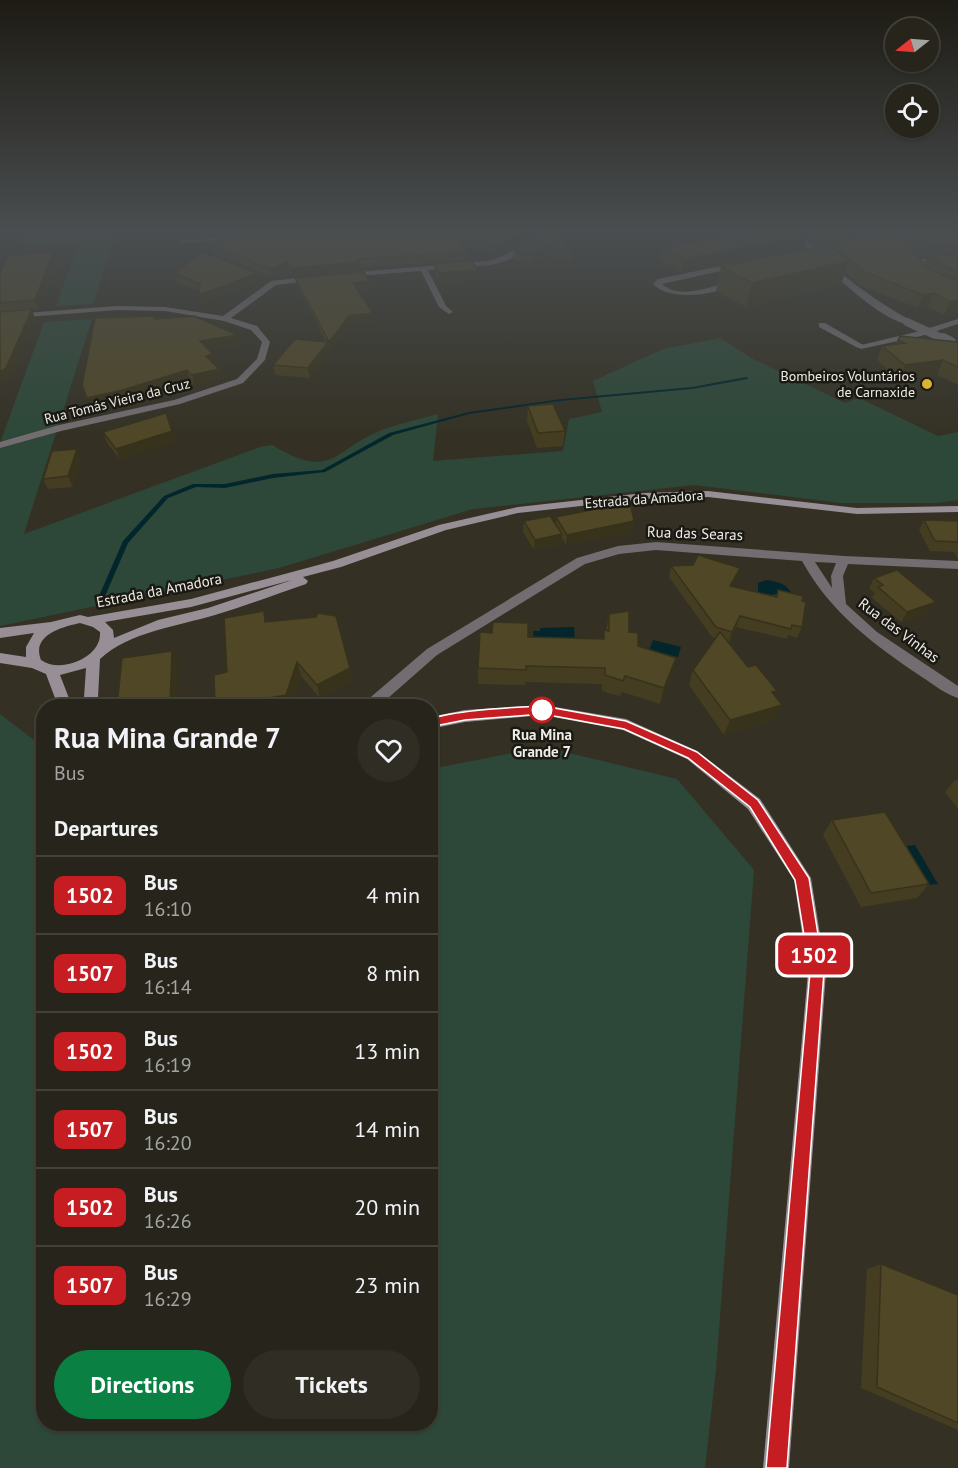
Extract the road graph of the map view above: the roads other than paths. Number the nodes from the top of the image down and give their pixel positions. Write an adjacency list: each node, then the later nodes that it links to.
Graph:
1 (253, 299): 6 (street)
2 (439, 299): 4 (street)
3 (866, 299): 9 (street, bridge)
4 (449, 312)
5 (0, 317): 6 (street, Rua Tomás Vieira da Cruz)
6 (225, 319): 11 (street, Rua Tomás Vieira da Cruz)
7 (958, 321): 10 (street)
8 (822, 325): 10 (lane)
9 (955, 344)
10 (861, 346)
11 (0, 445)
12 (958, 509): 15 (street, Estrada da Amadora)
13 (807, 558): 14 (street, Rua das Searas); 17 (street, Rua das Vinhas); 29 (street, Rua das Searas)
14 (844, 560): 16 (street, Rua das Searas); 17 (street)
15 (337, 564): 18 (street, Estrada da Amadora); 21 (street, Estrada da Amadora)
16 (958, 565)
17 (840, 606): 26 (street, Rua das Vinhas)
18 (92, 620): 19 (street); 21 (street)
19 (54, 625): 20 (street); 24 (street)
20 (0, 633)
21 (105, 647): 23 (street)
22 (0, 658): 24 (street)
23 (93, 659): 25 (street); 28 (street)
24 (34, 663): 25 (street)
25 (51, 670): 27 (street)
26 (958, 693)
27 (62, 699)
28 (91, 699)
29 (378, 699)
30 (438, 721): 31 (street)
31 (776, 1468)

